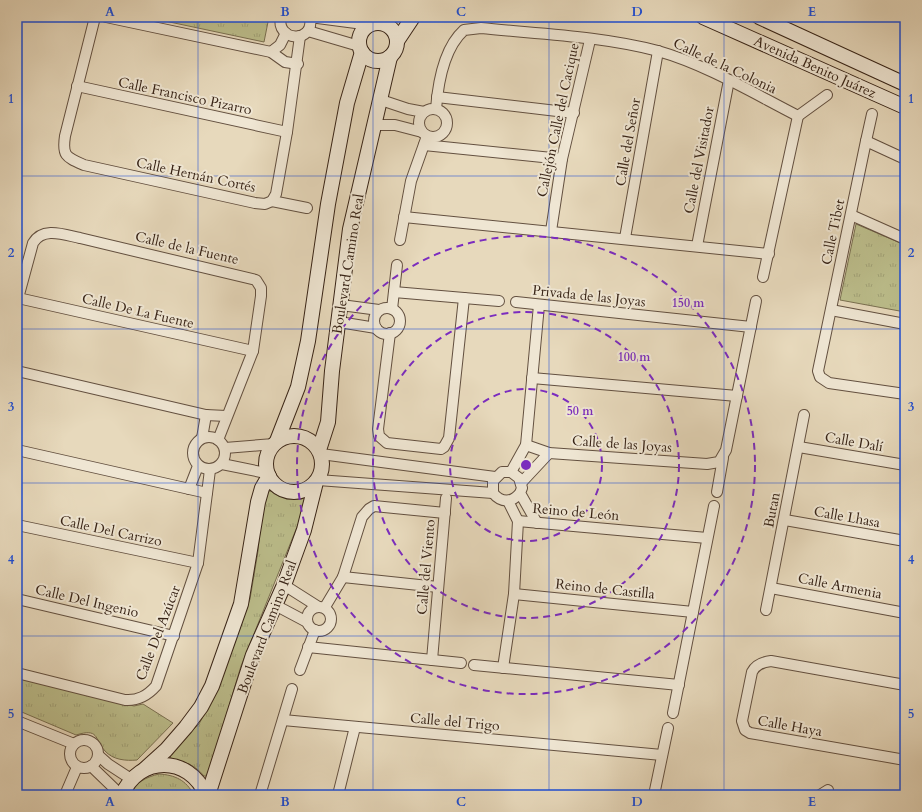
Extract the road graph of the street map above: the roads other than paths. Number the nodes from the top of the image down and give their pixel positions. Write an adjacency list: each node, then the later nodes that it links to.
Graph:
1 (95, 17): 20 (street, Calle Hernán Cortés)
2 (106, 17): 15 (street)
3 (281, 17): 9 (street)
4 (310, 17): 8 (street); 10 (street, Calle Hernán Cortés)
5 (413, 17): 12 (street)
6 (703, 17): 24 (street, Avenida Benito Juárez)
7 (759, 17): 19 (street, Avenida Benito Juárez)
8 (376, 22): 12 (street); 13 (street)
9 (286, 33): 10 (street); 15 (street)
10 (304, 34): 13 (street); 17 (street, Calle Hernán Cortés)
11 (590, 40): 14 (street, Calle de la Colonia); 22 (street, Calle de la Colonia); 27 (street, Callejón Calle del Cacique)
12 (397, 42): 16 (street)
13 (360, 49): 16 (street); 74 (street, Boulevard Camino Real)
14 (658, 51): 18 (street, Calle de la Colonia); 41 (street, Calle del Señor)
15 (271, 52): 17 (street)
16 (390, 57): 23 (street, Boulevard Camino Real)
17 (298, 64): 31 (street, Calle Hernán Cortés)
18 (729, 80): 29 (street, Calle de la Colonia); 44 (street, Calle del Visitador)
19 (905, 84)
20 (77, 86): 31 (street, Calle Francisco Pizarro); 36 (street, Calle Hernán Cortés)
21 (827, 95): 29 (street)
22 (437, 97): 25 (street, Calle de la Colonia); 27 (street)
23 (381, 100): 26 (street); 30 (street, Boulevard Camino Real)
24 (905, 107)
25 (436, 109): 26 (street); 32 (street)
26 (424, 112): 32 (street)
27 (574, 113): 34 (street, Callejón Calle del Cacique)
28 (872, 114): 33 (street, Calle Tibet)
29 (798, 116): 45 (street)
30 (375, 125): 32 (street); 54 (street, Boulevard Camino Real)
31 (288, 132): 36 (street, Calle Hernán Cortés)
32 (424, 138): 34 (street); 39 (street)
33 (866, 141): 35 (street); 38 (street, Calle Tibet)
34 (562, 159): 40 (street, Callejón Calle del Cacique)
35 (905, 159)
36 (272, 201): 37 (street)
37 (307, 208)
38 (851, 215): 42 (street); 58 (street, Calle Tibet)
39 (404, 217): 40 (street); 43 (street)
40 (550, 231): 41 (street)
41 (625, 238): 44 (street)
42 (905, 239)
43 (400, 240)
44 (697, 246): 45 (street)
45 (769, 254): 47 (street)
46 (397, 265): 48 (street)
47 (763, 277)
48 (394, 292): 49 (street); 56 (street)
49 (464, 298): 52 (street); 63 (street)
50 (17, 300): 64 (street, Calle De La Fuente); 64 (street, Calle de la Fuente)
51 (756, 300): 61 (street)
52 (499, 301)
53 (516, 302): 55 (street, Privada de las Joyas)
54 (341, 305): 57 (street); 59 (street, Boulevard Camino Real)
55 (539, 305): 61 (street, Privada de las Joyas); 66 (street)
56 (392, 309): 57 (street); 63 (street)
57 (380, 310): 62 (street)
58 (831, 310): 60 (street); 67 (street, Calle Tibet)
59 (339, 322): 62 (street); 79 (street, Boulevard Camino Real)
60 (905, 324)
61 (751, 327): 68 (street)
62 (376, 328): 63 (street)
63 (390, 333)
64 (252, 351): 71 (street, Calle de la Fuente)
65 (17, 371): 69 (street)
66 (532, 378): 68 (street); 75 (street)
67 (905, 394)
68 (737, 396): 81 (street)
69 (206, 415): 71 (street); 72 (street)
70 (804, 415): 76 (street, Butan)
71 (226, 416): 73 (street)
72 (202, 438): 73 (street); 84 (street)
73 (218, 440): 77 (street)
74 (276, 443): 77 (street); 79 (street); 87 (street)
75 (526, 445): 80 (street, Calle de las Joyas); 86 (street)
76 (799, 447): 83 (street, Calle Dalí); 99 (street, Butan)
77 (224, 448): 82 (street)
78 (17, 450): 90 (street)
79 (320, 452): 88 (street); 89 (street)
80 (549, 453): 81 (street, Calle de las Joyas); 91 (street)
81 (723, 458): 92 (street)
82 (222, 464): 85 (street); 87 (street)
83 (905, 465)
84 (198, 466): 85 (street); 90 (street)
85 (210, 470): 93 (street, Calle Del Azúcar)
86 (511, 472): 88 (street); 91 (street)
87 (268, 475): 89 (street); 141 (street)
88 (495, 477): 94 (street)
89 (317, 481): 94 (street); 107 (street, Boulevard Camino Real)
90 (189, 488): 93 (street)
91 (521, 488): 96 (street); 101 (street)
92 (717, 492)
93 (208, 493): 105 (street, Calle Del Azúcar)
94 (493, 493): 96 (street)
95 (446, 498): 98 (street)
96 (508, 501): 100 (street)
97 (714, 506): 103 (street)
98 (445, 513): 106 (street, Calle del Viento); 108 (street, Calle del Viento)
99 (785, 520): 104 (street, Calle Lhasa); 109 (street, Butan)
100 (518, 521): 101 (street, Reino de León); 110 (street, Reino de León)
101 (537, 523): 103 (street, Reino de León)
102 (17, 525): 105 (street, Calle Del Carrizo)
103 (707, 538): 115 (street)
104 (905, 541)
105 (198, 563): 119 (street, Calle Del Azúcar)
106 (343, 577): 108 (street); 113 (street, Calle del Viento)
107 (284, 585): 112 (street, Boulevard Camino Real); 113 (street)
108 (438, 587): 121 (street, Calle del Viento)
109 (771, 588): 114 (street, Butan); 116 (street, Calle Armenia)
110 (514, 594): 115 (street, Reino de Castilla); 124 (street, Reino de León)
111 (17, 599): 119 (street, Calle Del Ingenio)
112 (275, 605): 117 (street); 145 (street, Boulevard Camino Real)
113 (321, 607): 117 (street, Calle del Viento); 118 (street)
114 (766, 610)
115 (693, 612): 127 (street)
116 (905, 613)
117 (307, 622): 118 (street)
118 (315, 630): 120 (street)
119 (174, 636): 126 (street, Calle Del Azúcar)
120 (308, 647): 121 (street); 125 (street)
121 (432, 660): 122 (street)
122 (461, 663)
123 (474, 665): 124 (street)
124 (503, 668): 127 (street)
125 (300, 670)
126 (17, 673)
127 (679, 685): 130 (street)
128 (905, 685): 138 (street, Calle Haya)
129 (292, 689): 131 (street)
130 (673, 713)
131 (283, 720): 133 (street, Calle del Trigo); 146 (street)
132 (17, 721): 135 (street)
133 (355, 727): 137 (street, Calle del Trigo); 147 (street)
134 (668, 728): 137 (street)
135 (74, 744): 136 (street); 140 (street)
136 (98, 754): 139 (street); 142 (street)
137 (662, 755): 148 (street)
138 (905, 760)
139 (91, 766): 140 (street); 144 (street)
140 (77, 767): 143 (street)
141 (145, 769): 142 (street); 145 (street)
142 (131, 779): 144 (street)
143 (65, 795)
144 (121, 795)
145 (207, 795)
146 (260, 795)
147 (338, 795)
148 (654, 795)

